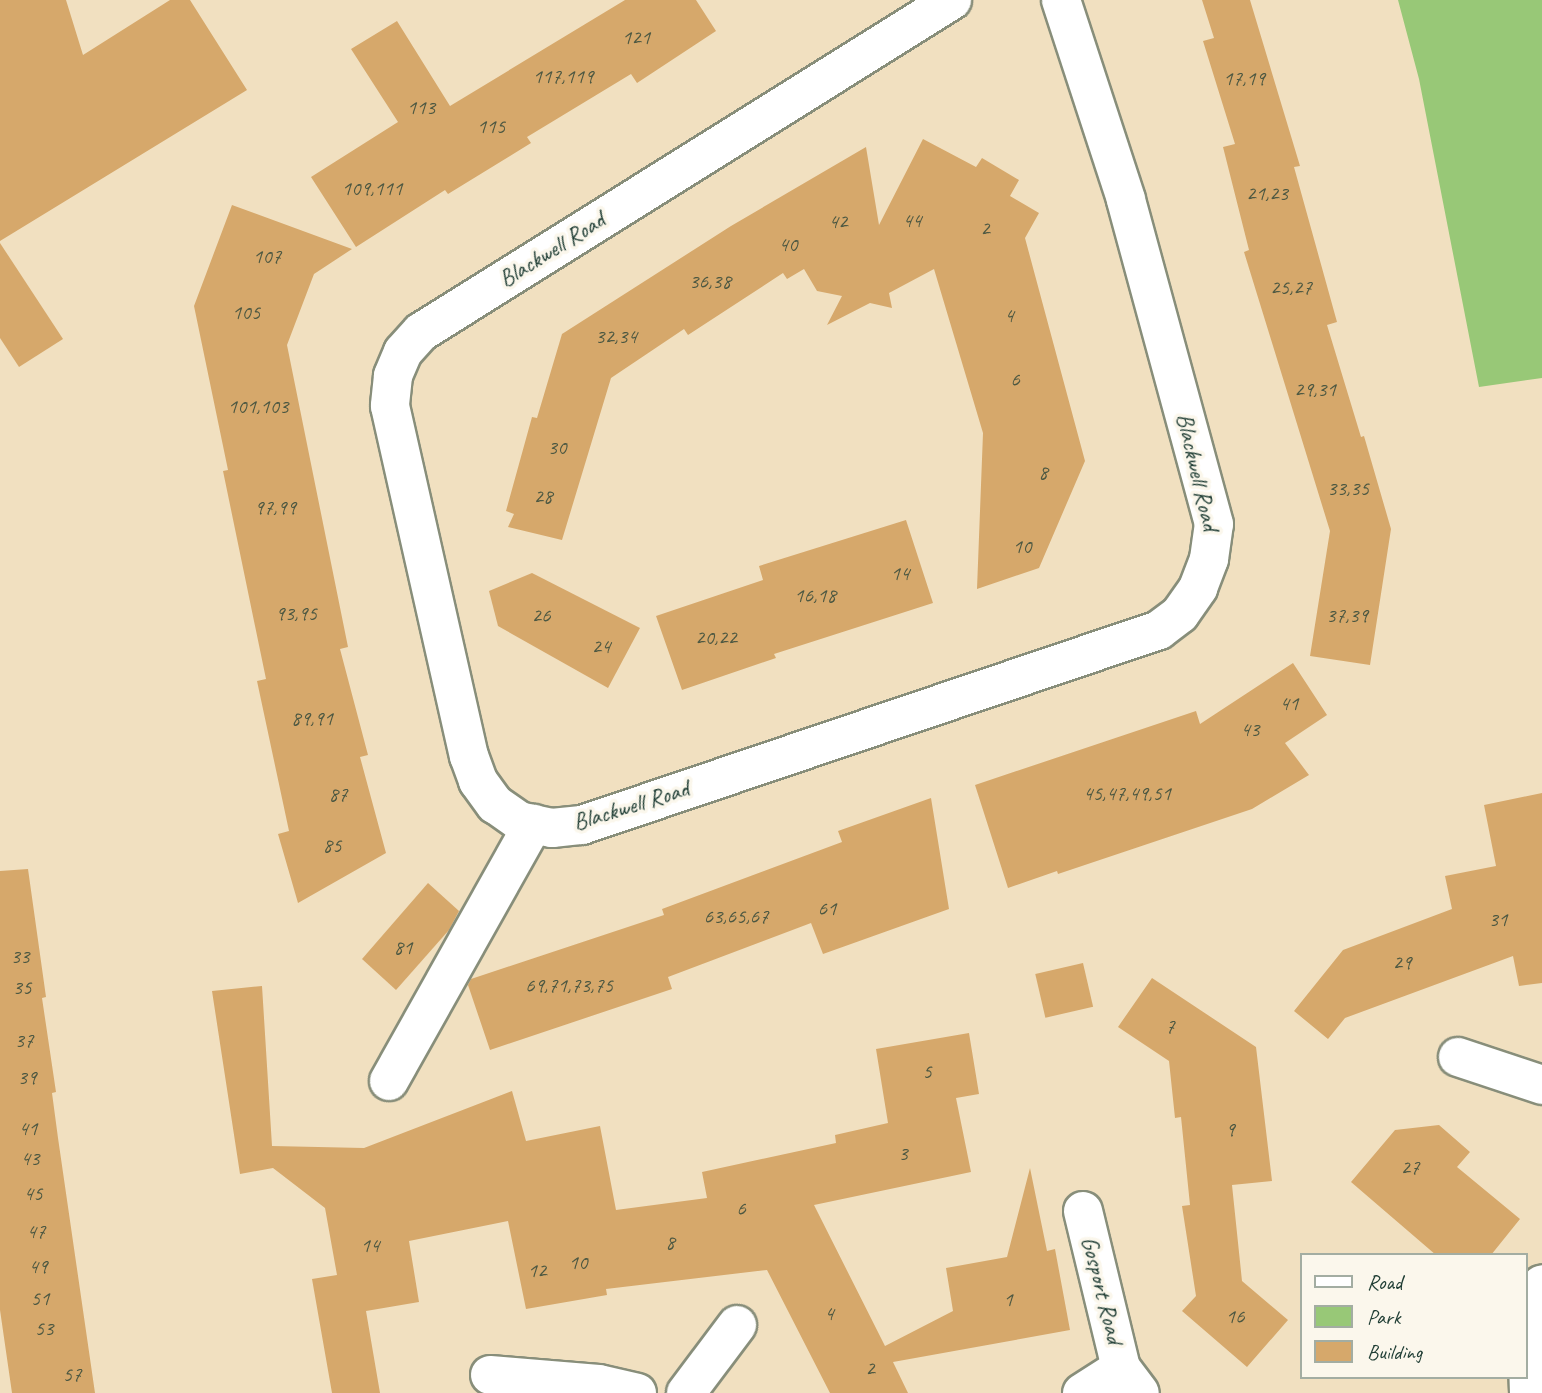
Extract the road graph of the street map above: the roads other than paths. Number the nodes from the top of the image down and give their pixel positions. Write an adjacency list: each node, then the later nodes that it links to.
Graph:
1 (952, 0): 3 (street, Blackwell Road)
2 (1061, 0): 3 (street, Blackwell Road)
3 (533, 824): 5 (street)
4 (1458, 1057): 6 (street)
5 (389, 1081)
6 (1542, 1085)
7 (1083, 1211): 13 (street, Gosport Road)
8 (1542, 1284): 10 (street)
9 (737, 1325): 15 (street)
10 (1528, 1327)
11 (1528, 1362): 17 (street)
12 (489, 1375): 14 (street)
13 (1130, 1381): 16 (street, Gosport Road)
14 (637, 1393)
15 (686, 1393)
16 (1082, 1393)
17 (1529, 1393)

